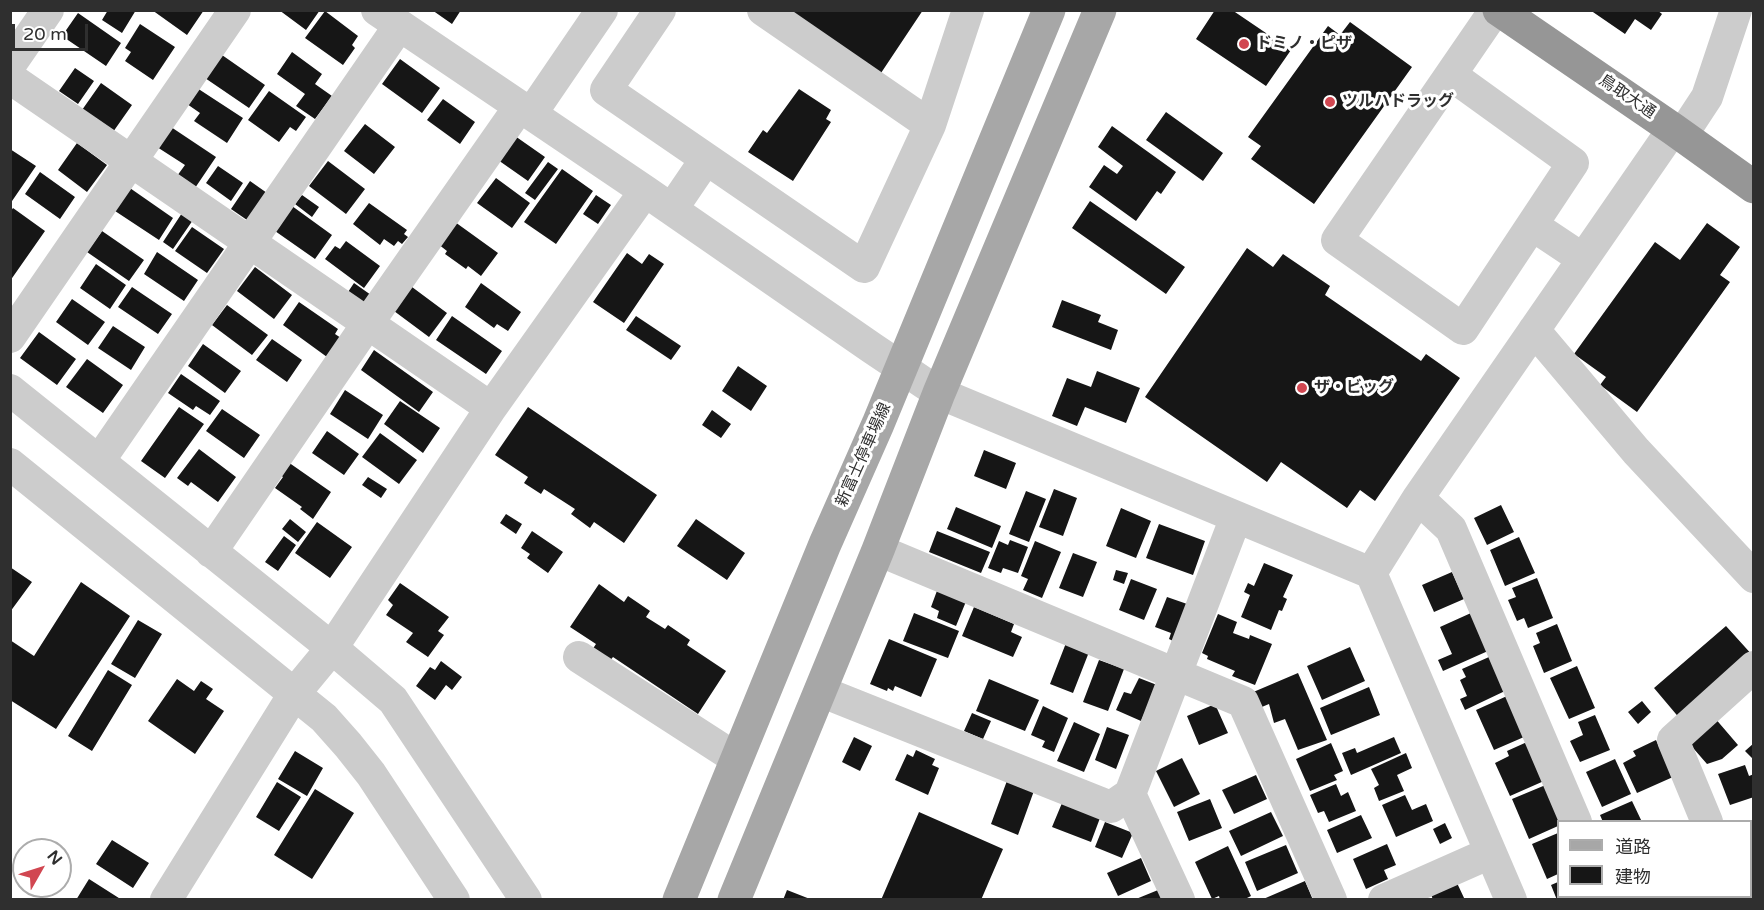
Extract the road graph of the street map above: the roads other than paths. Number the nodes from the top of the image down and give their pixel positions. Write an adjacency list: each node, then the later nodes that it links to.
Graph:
1 (235, 10): 19 (street)
2 (602, 10): 15 (street)
3 (660, 10): 18 (street)
4 (763, 10): 16 (street)
5 (968, 10): 16 (street)
6 (1049, 10): 29 (main road, 新富士停車場線)
7 (1100, 10): 31 (main road)
8 (1497, 10): 13 (street); 17 (highway, 鳥取大通)
9 (1736, 10): 17 (street)
10 (37, 15): 12 (street)
11 (388, 18): 15 (street); 24 (street)
12 (10, 65)
13 (1451, 75): 23 (street); 23 (street)
14 (10, 78): 19 (street)
15 (526, 110): 21 (street); 26 (street)
16 (930, 125): 18 (street)
17 (1678, 132): 20 (highway, 鳥取大通); 25 (street)
18 (706, 159): 22 (street)
19 (132, 161): 24 (street); 28 (street)
20 (1754, 187)
21 (645, 191): 22 (street); 32 (street)
22 (672, 210): 29 (street)
23 (1532, 225): 25 (street)
24 (250, 242): 26 (street); 33 (street)
25 (1583, 259): 27 (street)
26 (368, 324): 32 (street); 38 (street)
27 (1534, 330): 35 (street); 40 (street)
28 (10, 337)
29 (902, 368): 31 (street); 47 (main road, 新富士停車場線)
30 (10, 390): 33 (street)
31 (939, 393): 36 (street); 37 (main road)
32 (491, 408): 41 (street)
33 (99, 461): 38 (street)
34 (10, 464): 46 (street)
35 (1418, 498): 39 (street); 49 (street)
36 (1236, 517): 39 (street); 44 (street)
37 (878, 550): 44 (street); 45 (main road)
38 (212, 552): 41 (street)
39 (1371, 573): 51 (street)
40 (1754, 577)
41 (332, 648): 46 (street); 54 (street)
42 (579, 657): 47 (street)
43 (1754, 667): 50 (street)
44 (1176, 675): 48 (street); 58 (street)
45 (820, 691): 48 (street); 56 (main road)
46 (294, 694): 52 (street); 53 (street)
47 (737, 759): 55 (main road, 新富士停車場線)
48 (1130, 794): 57 (street)
49 (1575, 820)
50 (1706, 820)
51 (1490, 853): 59 (street); 60 (street)
52 (166, 900)
53 (454, 900)
54 (526, 900)
55 (679, 900)
56 (734, 900)
57 (1179, 900)
58 (1331, 900)
59 (1384, 900)
60 (1511, 900)

